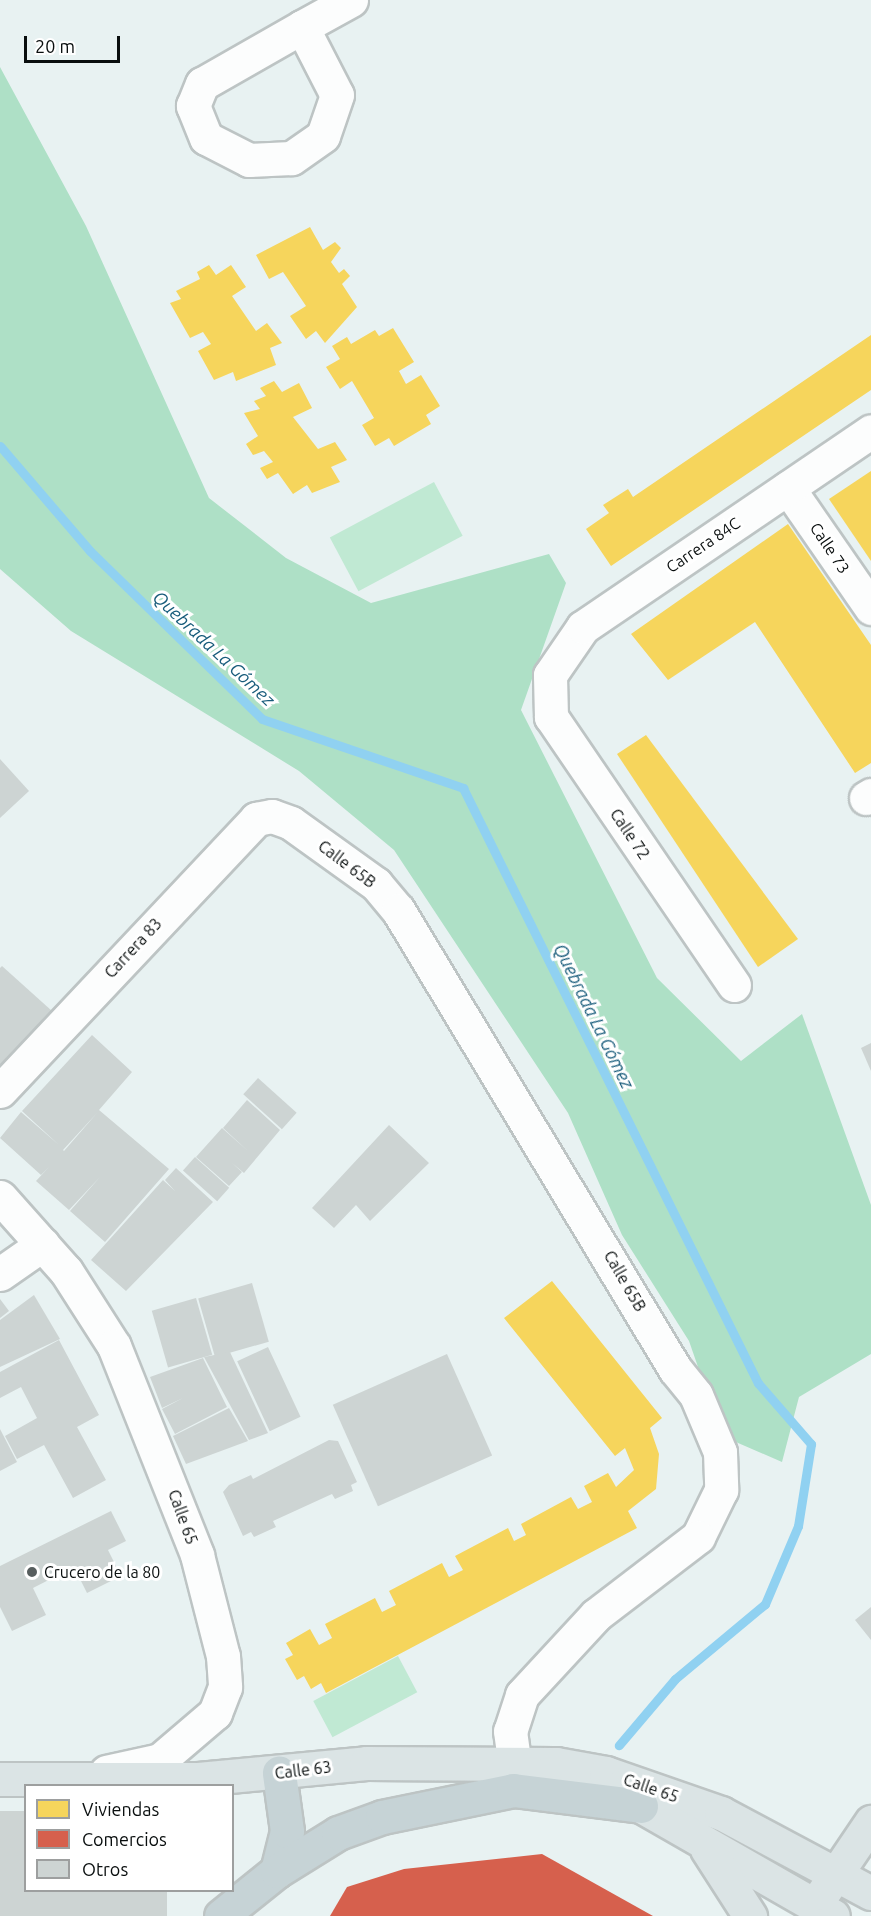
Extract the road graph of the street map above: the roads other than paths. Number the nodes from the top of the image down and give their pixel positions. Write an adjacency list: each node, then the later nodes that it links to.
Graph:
1 (351, 0): 2 (street)
2 (302, 27): 2 (street)
3 (871, 431): 4 (street, Carrera 84C)
4 (788, 488): 5 (street, Calle 73); 6 (street, Carrera 84C)
5 (871, 608)
6 (550, 675): 8 (street, Calle 72)
7 (272, 816): 9 (street, Carrera 83); 13 (street, Calle 65B)
8 (734, 985)
9 (0, 1091)
10 (0, 1197): 11 (street, Calle 65)
11 (43, 1244): 12 (street); 17 (street, Calle 65)
12 (0, 1274)
13 (514, 1761): 14 (main road, Calle 63); 15 (main road, Calle 63)
14 (279, 1773): 17 (main road, Calle 63); 21 (highway)
15 (606, 1773): 18 (main road, Calle 65); 22 (main road, Calle 65)
16 (0, 1779): 17 (main road, Calle 63)
17 (66, 1781)
18 (641, 1806): 20 (main road, Calle 65); 21 (highway)
19 (871, 1822): 22 (main road)
20 (703, 1842): 24 (main road, Calle 65); 26 (main road)
21 (278, 1871): 25 (highway)
22 (835, 1873): 23 (main road, Calle 65); 24 (main road)
23 (871, 1893)
24 (819, 1913)
25 (221, 1916)
26 (750, 1916)

